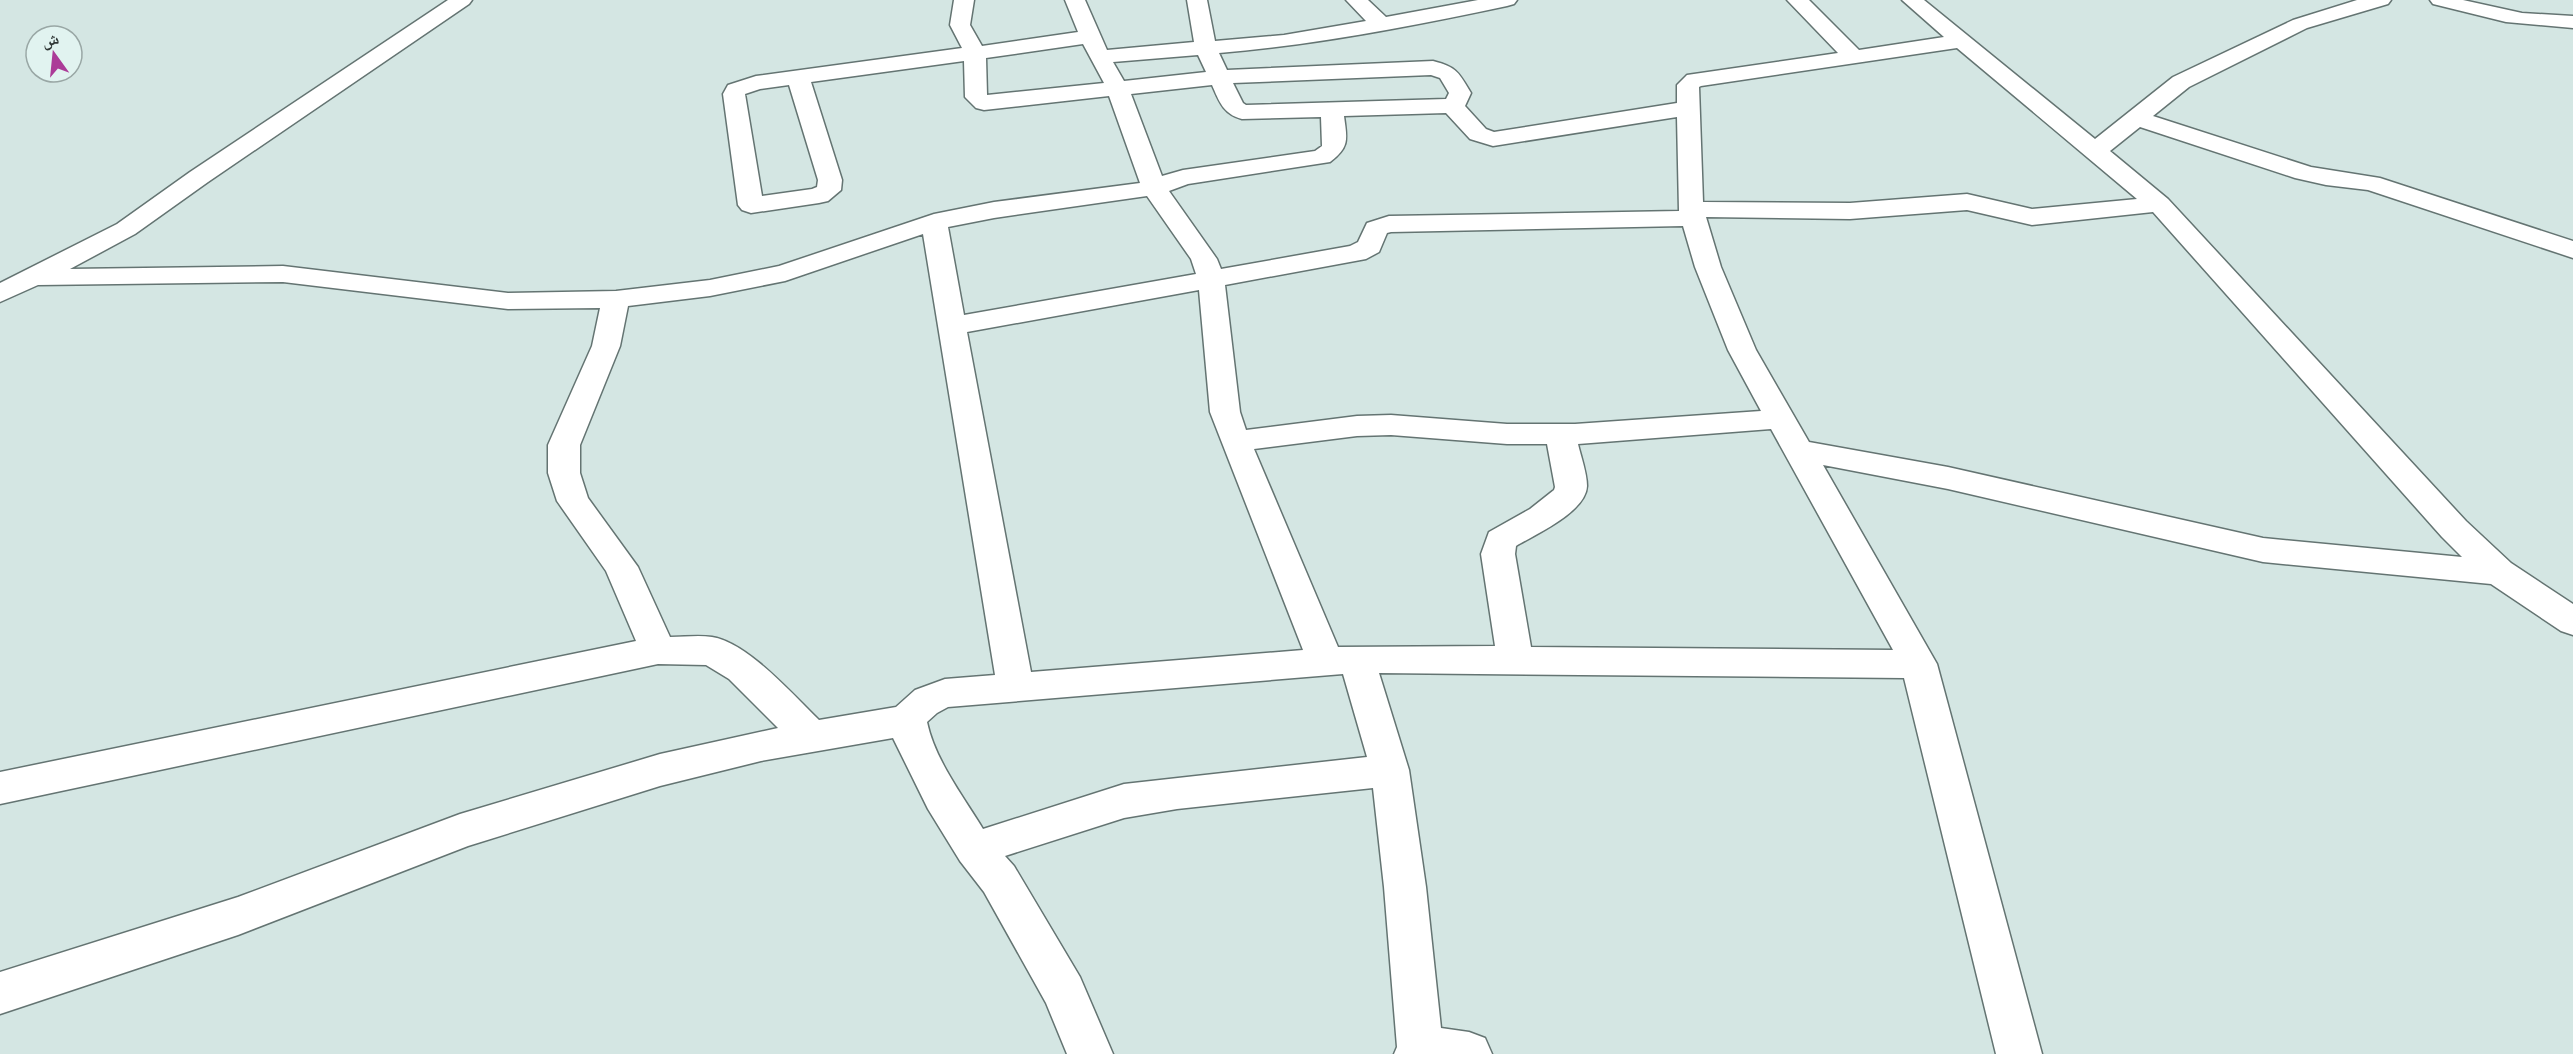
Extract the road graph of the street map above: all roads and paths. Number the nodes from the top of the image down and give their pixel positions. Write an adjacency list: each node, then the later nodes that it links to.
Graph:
1 (462, 0): 34 (street)
2 (963, 0): 19 (street)
3 (1076, 0): 17 (street)
4 (1197, 0): 18 (street)
5 (1356, 0): 15 (street)
6 (1507, 0): 12 (street)
7 (1797, 0): 20 (street)
8 (1912, 0): 16 (street)
9 (2381, 0): 27 (street)
10 (2440, 0): 13 (street)
11 (2504, 0): 13 (street)
12 (1429, 8): 15 (street)
13 (2538, 22): 14 (street)
14 (2573, 22)
15 (1382, 25): 18 (street)
16 (1961, 41): 20 (street); 28 (street)
17 (1095, 47): 18 (street); 19 (street); 23 (street)
18 (1206, 48): 21 (street)
19 (975, 52): 22 (street); 23 (street)
20 (1853, 56): 25 (street)
21 (1220, 77): 23 (street); 24 (street); 26 (street)
22 (798, 78): 22 (street)
23 (1117, 87): 29 (street)
24 (1452, 106): 25 (street); 26 (street)
25 (1690, 108): 31 (street)
26 (1332, 111): 29 (street)
27 (2136, 118): 28 (street); 33 (street)
28 (2094, 152): 30 (street)
29 (1154, 188): 32 (street); 35 (street)
30 (2158, 204): 31 (street); 43 (street)
31 (1692, 214): 35 (street); 39 (street)
32 (934, 222): 37 (street); 38 (street)
33 (2573, 250)
34 (37, 277): 36 (street); 37 (street)
35 (1211, 278): 38 (street); 41 (street)
36 (0, 294)
37 (616, 299): 45 (street)
38 (952, 326): 49 (street)
39 (1781, 419): 40 (street); 42 (street)
40 (1562, 434): 41 (street); 47 (street)
41 (1235, 441): 46 (street)
42 (1799, 450): 43 (street); 48 (street)
43 (2499, 572): 44 (street)
44 (2573, 622)
45 (658, 650): 51 (street); 53 (street)
46 (1341, 660): 47 (street); 49 (street); 52 (street)
47 (1515, 660): 48 (street)
48 (1919, 664): 59 (street)
49 (1015, 687): 50 (street)
50 (908, 720): 51 (street); 54 (street)
51 (812, 737): 55 (street)
52 (1390, 770): 54 (street); 56 (street)
53 (0, 788)
54 (974, 849): 57 (street)
55 (0, 993)
56 (1419, 1051): 58 (street)
57 (1090, 1054)
58 (1469, 1054)
59 (2019, 1054)

